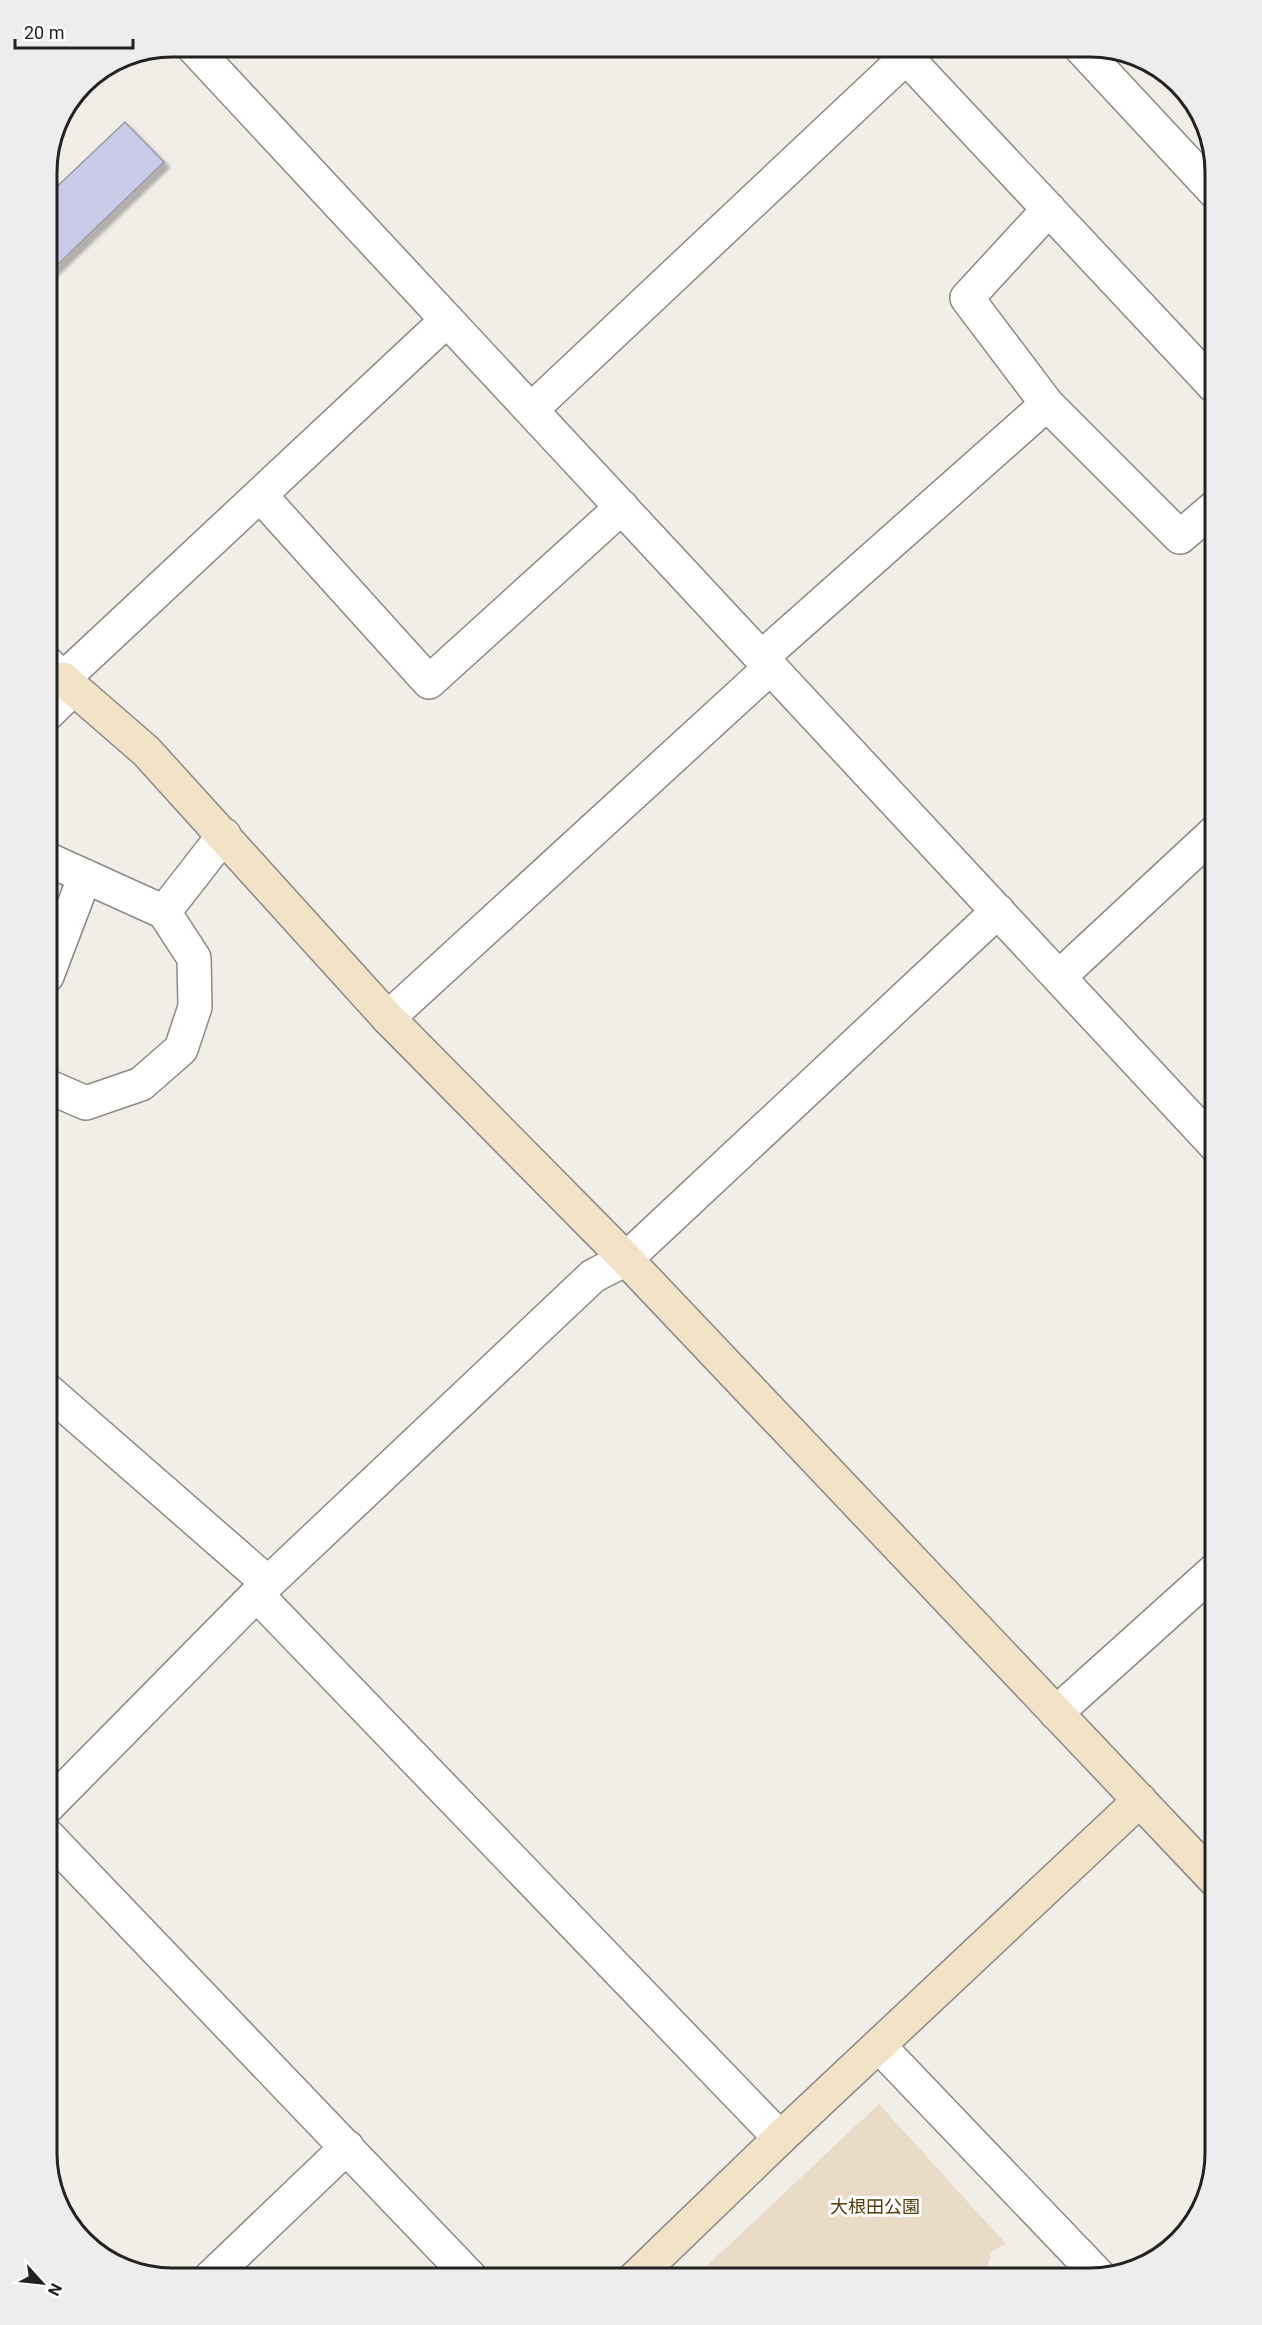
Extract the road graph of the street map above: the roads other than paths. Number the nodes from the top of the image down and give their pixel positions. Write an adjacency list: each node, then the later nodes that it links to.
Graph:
1 (203, 57): 8 (street)
2 (907, 57): 11 (street)
3 (916, 57): 7 (street)
4 (1100, 57): 5 (street)
5 (1115, 65): 6 (street)
6 (1205, 179)
7 (1049, 209): 9 (street); 10 (street)
8 (447, 320): 11 (street); 12 (street)
9 (1205, 376)
10 (1047, 404): 14 (street); 15 (street)
11 (531, 410): 13 (street)
12 (260, 495): 13 (street); 16 (street)
13 (622, 507): 15 (street)
14 (1205, 516)
15 (767, 662): 21 (street); 25 (street)
16 (61, 677): 17 (street)
17 (224, 836): 22 (street); 25 (street)
18 (1205, 841): 24 (street)
19 (57, 863): 20 (street)
20 (85, 876): 22 (street); 23 (street)
21 (998, 911): 24 (street); 28 (street)
22 (164, 912): 26 (street)
23 (57, 950)
24 (1059, 977): 27 (street)
25 (388, 1018): 28 (street)
26 (57, 1090)
27 (1205, 1134)
28 (626, 1259): 31 (street); 32 (street)
29 (57, 1399): 31 (street)
30 (1205, 1579): 32 (street)
31 (263, 1589): 33 (street); 38 (street)
32 (1056, 1713): 34 (street)
33 (57, 1796)
34 (1140, 1800): 36 (street); 37 (street)
35 (57, 1846): 39 (street)
36 (1205, 1869)
37 (879, 2046): 38 (street); 43 (street)
38 (780, 2138): 42 (street)
39 (347, 2146): 40 (street); 41 (street)
40 (220, 2268)
41 (462, 2268)
42 (645, 2268)
43 (1091, 2268)

